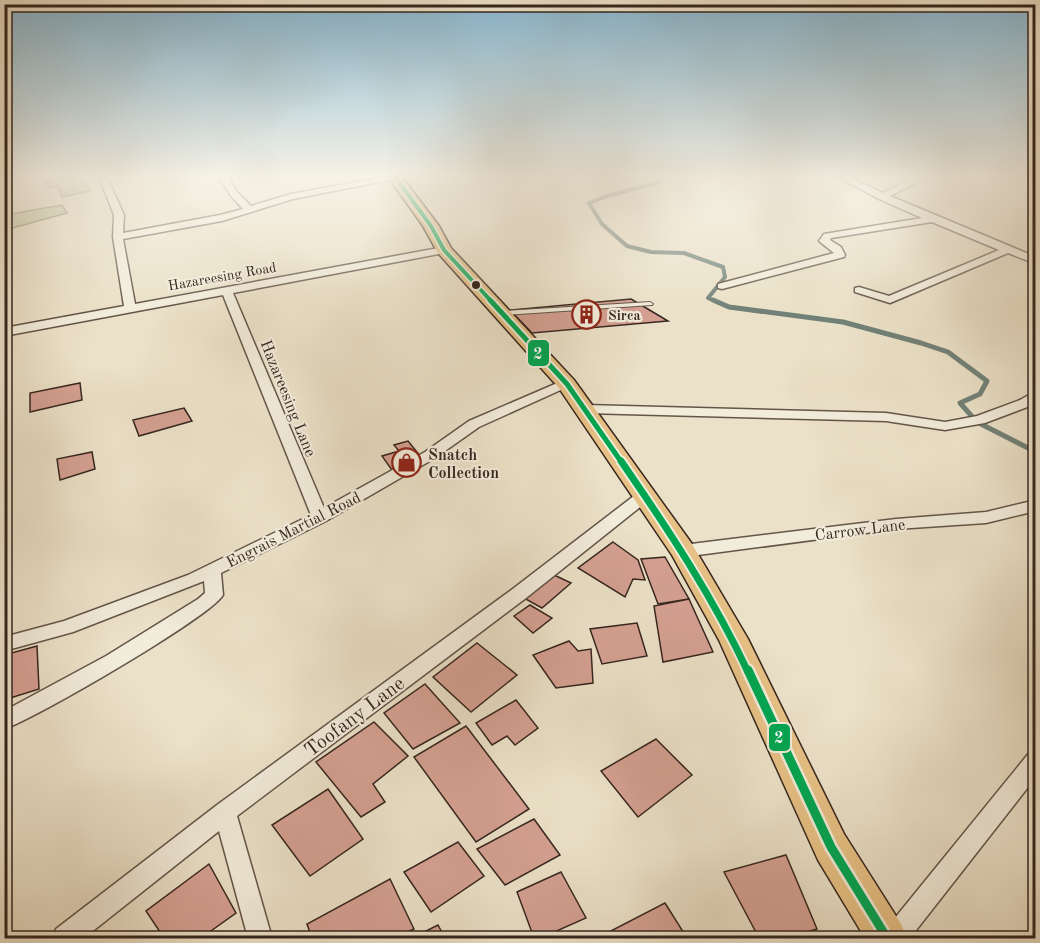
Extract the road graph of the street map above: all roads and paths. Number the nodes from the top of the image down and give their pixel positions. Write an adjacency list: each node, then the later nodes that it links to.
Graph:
1 (119, 221): 6 (street)
2 (206, 221): 6 (street)
3 (427, 221): 7 (main road)
4 (919, 221): 10 (street)
5 (936, 221): 8 (street)
6 (118, 237): 14 (street)
7 (444, 250): 12 (street, Hazareesing Road); 15 (main road)
8 (1007, 250): 9 (street); 11 (street)
9 (1035, 261)
10 (722, 286)
11 (859, 290)
12 (227, 291): 14 (street, Hazareesing Road); 22 (street, Hazareesing Lane)
13 (650, 304): 15 (lane)
14 (130, 307): 16 (street, Hazareesing Road)
15 (502, 313): 17 (main road)
16 (4, 332)
17 (567, 384): 19 (main road); 22 (street, Engrais Martial Road)
18 (1035, 395): 19 (street)
19 (586, 409): 20 (main road)
20 (644, 496): 23 (main road); 28 (street, Toofany Lane)
21 (1035, 505): 23 (street, Carrow Lane)
22 (320, 517): 24 (street, Engrais Martial Road)
23 (683, 551): 31 (main road)
24 (212, 570): 25 (street, Engrais Martial Road); 26 (street)
25 (4, 644)
26 (4, 721)
27 (1035, 760): 32 (street)
28 (225, 812): 29 (street, Toofany Lane); 30 (street)
29 (65, 939)
30 (260, 939)
31 (887, 939)
32 (895, 939)

